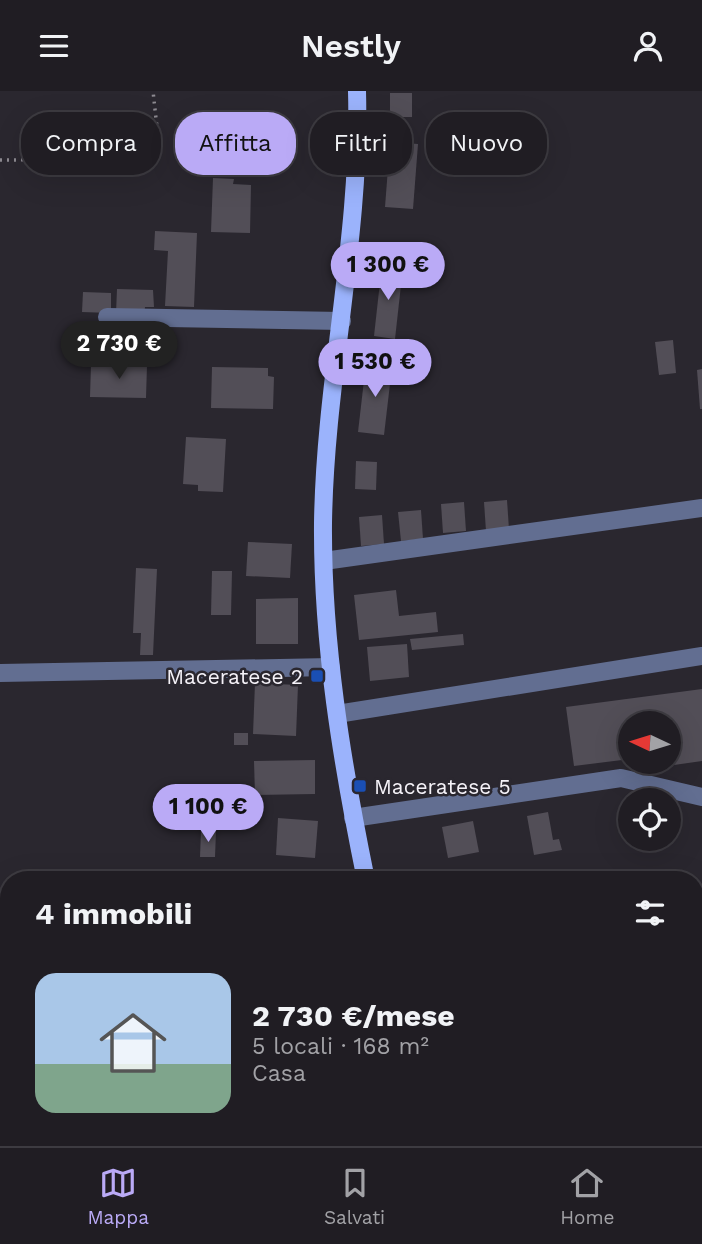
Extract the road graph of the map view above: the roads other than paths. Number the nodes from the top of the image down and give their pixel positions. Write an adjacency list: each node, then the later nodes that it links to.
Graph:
1 (357, 91): 3 (main road)
2 (107, 317): 3 (street)
3 (342, 321): 5 (main road)
4 (702, 508): 5 (street)
5 (324, 561): 7 (main road)
6 (702, 656): 9 (street)
7 (331, 667): 8 (street); 9 (main road)
8 (0, 673)
9 (337, 715): 11 (main road)
10 (702, 797): 11 (street)
11 (353, 818): 12 (main road)
12 (364, 871)

